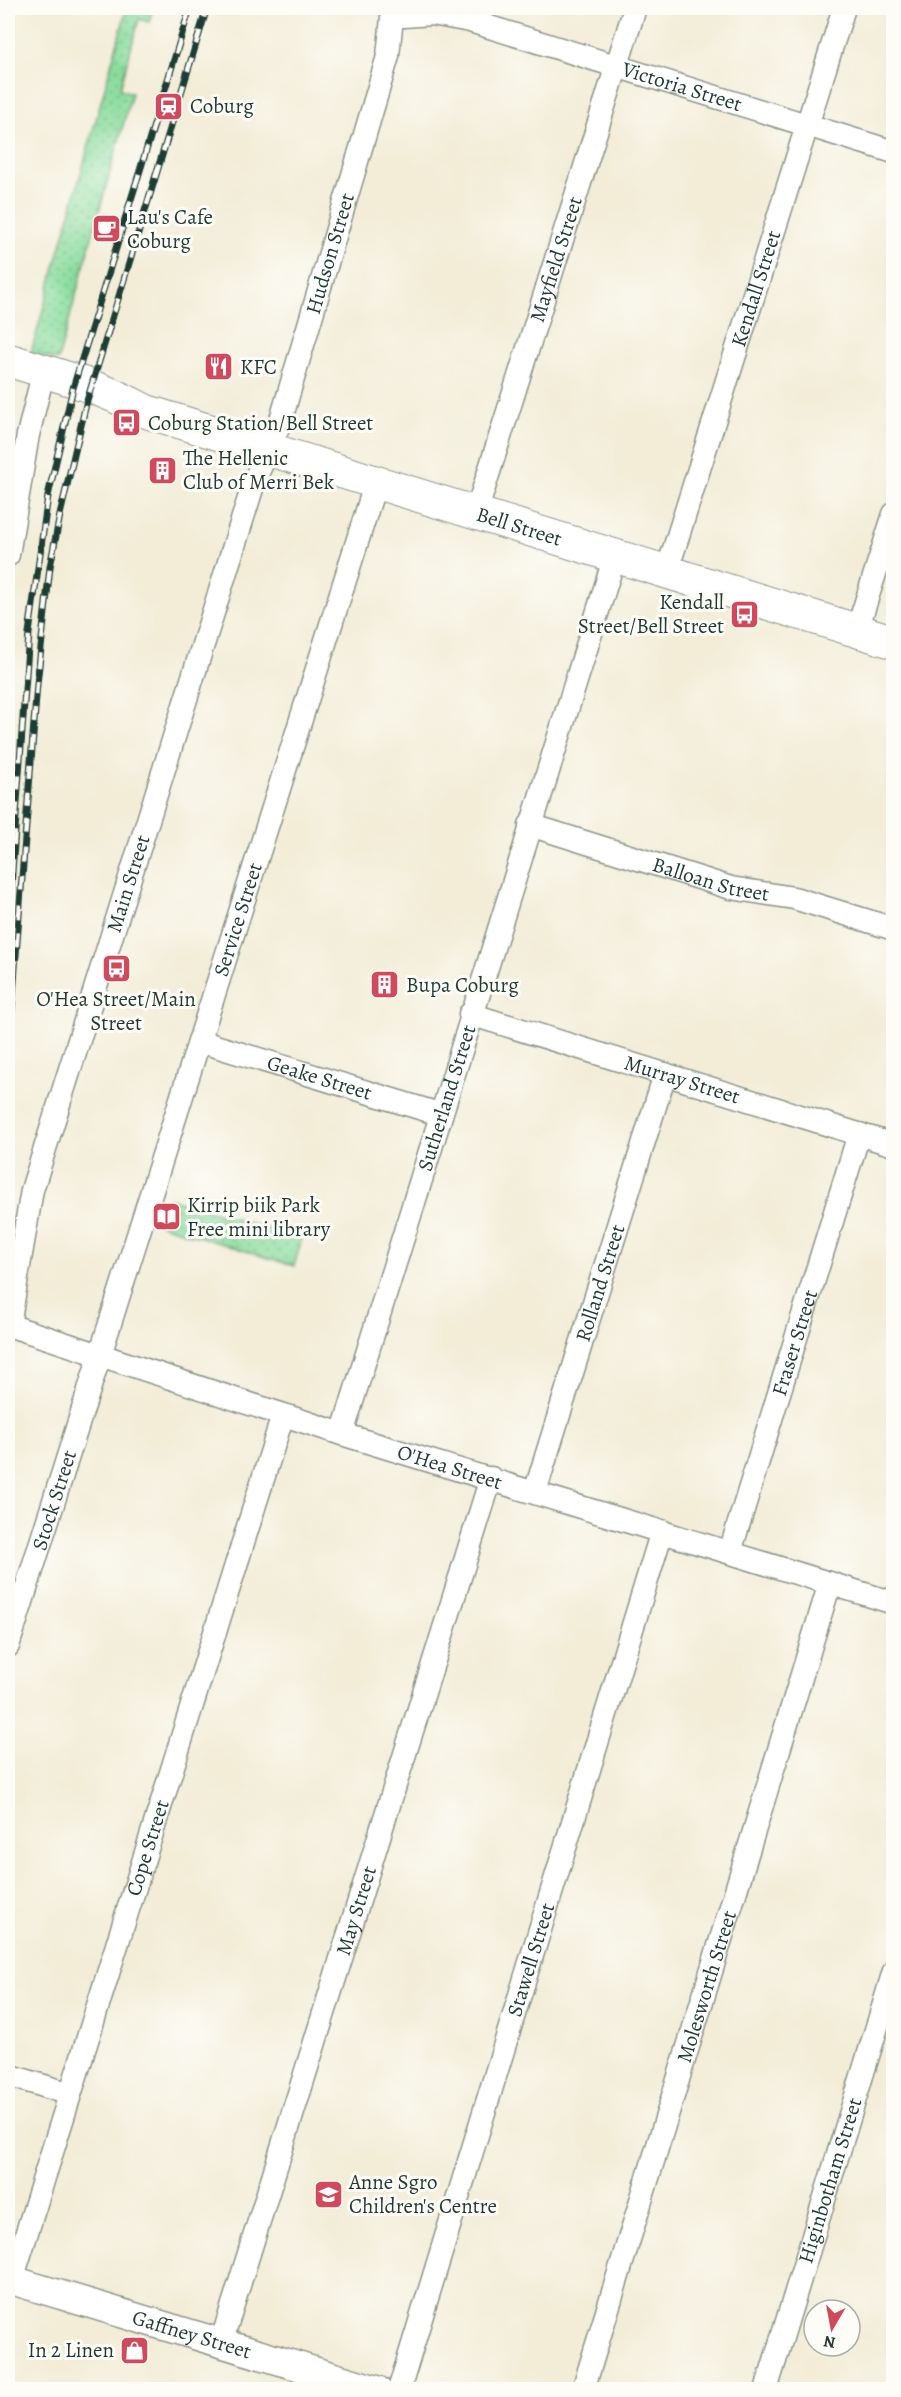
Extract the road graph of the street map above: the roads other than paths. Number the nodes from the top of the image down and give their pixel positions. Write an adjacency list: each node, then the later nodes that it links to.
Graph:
1 (442, 8): 5 (street, Victoria Street)
2 (635, 8): 6 (street, Mayfield Street)
3 (844, 8): 7 (street, Kendall Street)
4 (406, 10): 5 (street, Victoria Street); 13 (street, Hudson Street)
5 (470, 21): 6 (street, Victoria Street)
6 (616, 67): 7 (street, Victoria Street); 15 (street, Mayfield Street)
7 (807, 125): 8 (street, Victoria Street); 19 (street, Kendall Street)
8 (894, 152)
9 (8, 360): 12 (highway, Bell Street)
10 (8, 376): 11 (highway, Bell Street)
11 (40, 386): 12 (highway, Bell Street); 17 (street)
12 (145, 411): 13 (highway, Bell Street)
13 (269, 449): 14 (highway, Bell Street); 30 (street, Main Street)
14 (376, 482): 15 (highway, Bell Street); 25 (street, Service Street)
15 (476, 513): 18 (highway, Bell Street)
16 (894, 514): 20 (street)
17 (8, 555)
18 (615, 556): 19 (highway, Bell Street); 22 (street, Sutherland Street)
19 (667, 571): 20 (highway, Bell Street)
20 (857, 630): 21 (highway, Bell Street)
21 (894, 642)
22 (530, 825): 23 (street, Balloan Street); 24 (street, Sutherland Street)
23 (894, 929)
24 (470, 1014): 26 (street, Murray Street); 27 (street, Sutherland Street)
25 (199, 1041): 27 (street, Geake Street); 31 (street, Service Street)
26 (664, 1074): 28 (street, Murray Street); 35 (street, Rolland Street)
27 (440, 1114): 33 (street, Sutherland Street)
28 (859, 1134): 29 (street, Murray Street); 37 (street, Fraser Street)
29 (894, 1145)
30 (8, 1325): 31 (street, O'Hea Street)
31 (99, 1356): 32 (street, O'Hea Street); 40 (street, Stock Street)
32 (283, 1415): 33 (street, O'Hea Street); 43 (street, Cope Street)
33 (342, 1434): 34 (street, O'Hea Street)
34 (491, 1479): 35 (street, O'Hea Street); 45 (street, May Street)
35 (535, 1492): 36 (street, O'Hea Street)
36 (662, 1531): 37 (street, O'Hea Street); 47 (street, Stawell Street)
37 (730, 1552): 38 (street, O'Hea Street)
38 (830, 1583): 39 (street, O'Hea Street); 48 (street, Molesworth Street)
39 (894, 1603)
40 (8, 1646)
41 (894, 1971): 49 (street, Higinbotham Street)
42 (8, 2075): 43 (street)
43 (70, 2094): 44 (street, Cope Street)
44 (10, 2280): 45 (main road, Gaffney Street)
45 (221, 2343): 46 (main road, Gaffney Street)
46 (377, 2390)
47 (399, 2390)
48 (582, 2390)
49 (766, 2390)

